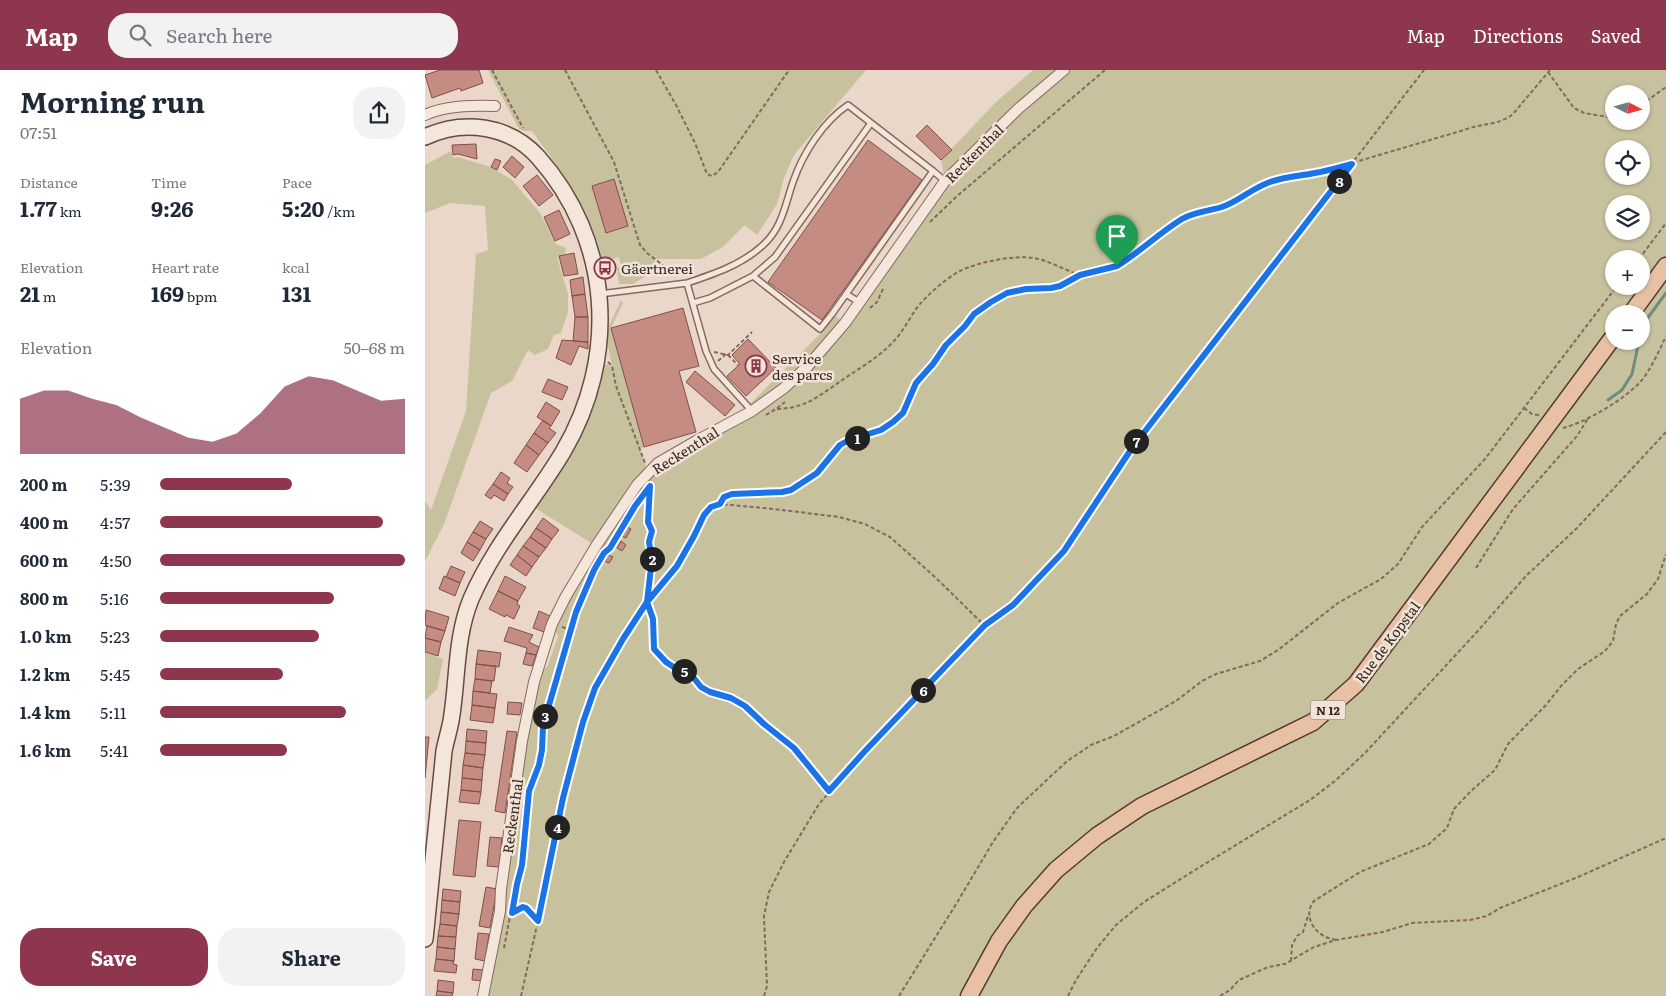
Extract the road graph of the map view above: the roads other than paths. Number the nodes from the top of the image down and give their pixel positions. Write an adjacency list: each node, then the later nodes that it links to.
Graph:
1 (1064, 70): 7 (street, Reckenthal)
2 (495, 106): 3 (street)
3 (425, 115)
4 (871, 123): 6 (lane); 9 (lane); 10 (lane)
5 (425, 137): 11 (main road)
6 (933, 172): 7 (lane); 12 (lane)
7 (945, 181): 13 (street, Reckenthal)
8 (1666, 266): 15 (main road)
9 (753, 276): 12 (lane); 14 (lane)
10 (687, 283): 11 (lane); 14 (lane)
11 (599, 294): 18 (main road)
12 (847, 294): 13 (lane)
13 (859, 302): 17 (street, Reckenthal)
14 (693, 304): 17 (lane)
15 (1638, 305)
16 (1605, 348): 20 (main road, Rue de Kopstal / N 12)
17 (751, 412): 19 (street, Reckenthal)
18 (425, 939)
19 (483, 996)
20 (969, 996)

